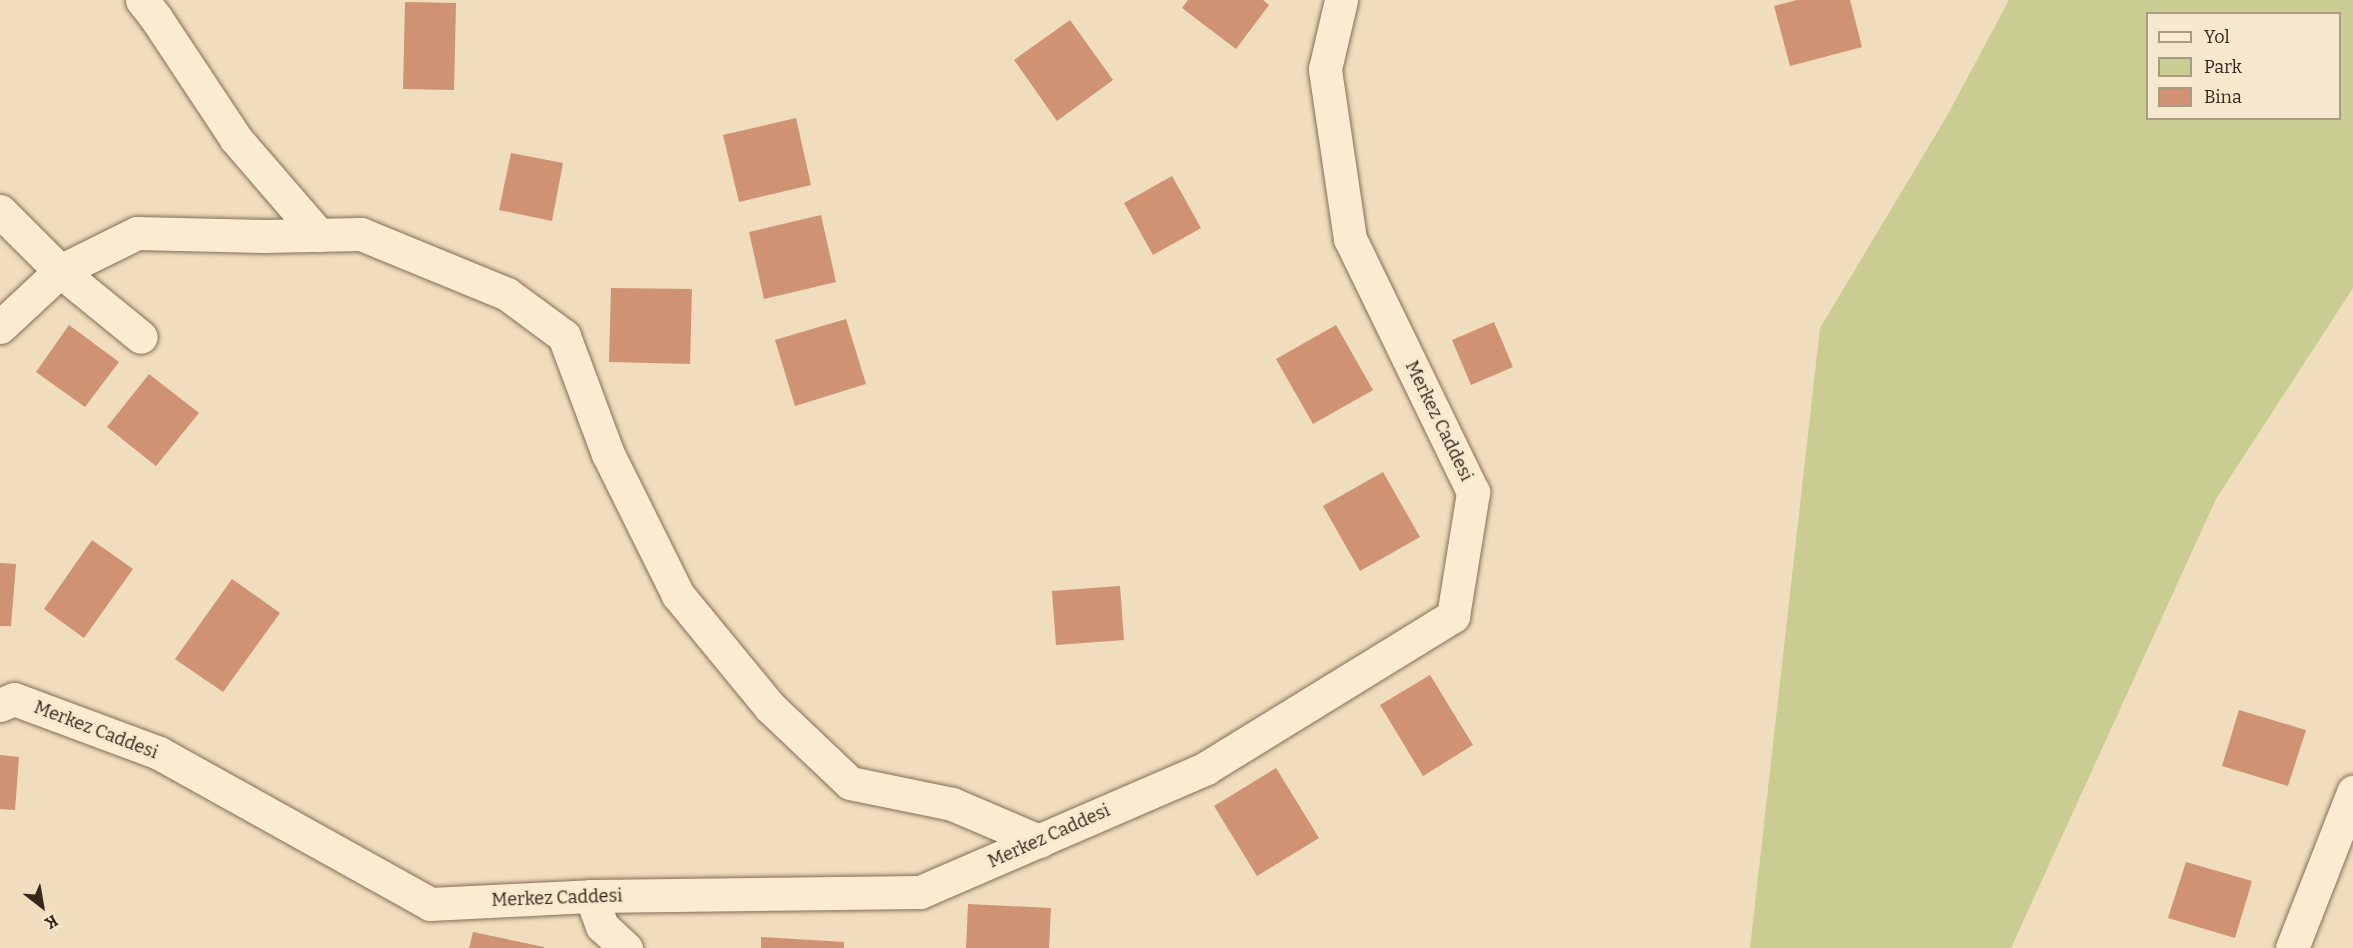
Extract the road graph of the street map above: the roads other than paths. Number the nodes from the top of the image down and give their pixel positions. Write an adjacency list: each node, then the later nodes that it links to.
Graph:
1 (142, 0): 4 (street)
2 (1341, 0): 10 (street, Merkez Caddesi)
3 (0, 211): 5 (street)
4 (319, 235): 5 (street); 10 (street)
5 (60, 271): 6 (street); 7 (street)
6 (0, 327)
7 (141, 337)
8 (0, 705): 11 (street, Merkez Caddesi)
9 (2353, 792): 13 (street)
10 (1039, 841): 11 (street, Merkez Caddesi)
11 (591, 896): 12 (street)
12 (626, 948)
13 (2292, 948)

